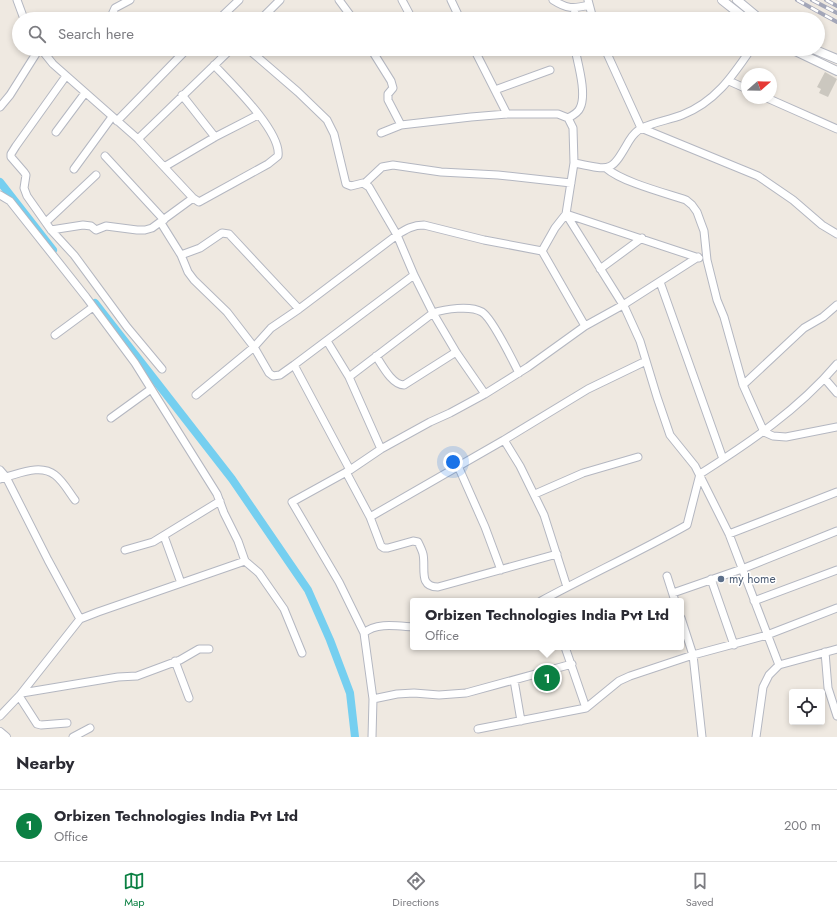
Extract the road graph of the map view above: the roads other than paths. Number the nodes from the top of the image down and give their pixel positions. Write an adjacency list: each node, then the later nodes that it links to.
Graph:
1 (18, 0): 13 (street)
2 (130, 0): 14 (street)
3 (239, 0): 15 (street)
4 (280, 0): 16 (street)
5 (339, 0): 17 (street)
6 (402, 0): 18 (street)
7 (451, 0): 19 (street)
8 (553, 0): 12 (street)
9 (722, 0): 21 (street)
10 (737, 0): 22 (street)
11 (588, 3): 12 (street)
12 (576, 8): 20 (street)
13 (22, 12)
14 (113, 12)
15 (226, 12)
16 (268, 12)
17 (348, 12)
18 (408, 12)
19 (457, 12)
20 (575, 12)
21 (737, 12)
22 (752, 12)
23 (825, 54): 35 (street)
24 (35, 56): 46 (street)
25 (46, 56): 39 (street)
26 (180, 56): 50 (street)
27 (224, 56): 36 (street)
28 (256, 56): 64 (street)
29 (375, 56): 51 (street)
30 (478, 56): 42 (street)
31 (576, 56): 49 (street)
32 (608, 56): 52 (street)
33 (746, 56): 40 (street)
34 (806, 56): 38 (street)
35 (837, 60)
36 (214, 65): 44 (street); 48 (street)
37 (550, 70): 42 (street)
38 (837, 71)
39 (66, 76): 43 (street); 69 (street)
40 (729, 81): 41 (street); 52 (street)
41 (741, 87)
42 (495, 90): 47 (street)
43 (85, 93): 50 (street); 54 (street)
44 (182, 95): 56 (street); 57 (street)
45 (777, 102): 53 (street)
46 (0, 107)
47 (507, 114): 49 (street); 51 (street)
48 (258, 115): 56 (street); 67 (street)
49 (568, 118): 59 (street)
50 (114, 119): 57 (street); 62 (street)
51 (401, 124): 55 (street)
52 (641, 128): 61 (street); 72 (street)
53 (837, 129)
54 (56, 132)
55 (381, 133)
56 (215, 137): 60 (street)
57 (138, 139): 60 (street)
58 (105, 156): 70 (street)
59 (574, 163): 61 (street); 65 (street)
60 (164, 167): 67 (street)
61 (606, 168): 78 (street)
62 (74, 169)
63 (96, 175): 69 (street)
64 (365, 183): 65 (street); 73 (street)
65 (571, 183): 68 (street)
66 (0, 195): 84 (street)
67 (193, 198): 70 (street)
68 (566, 214): 74 (street); 75 (street); 79 (street)
69 (46, 222): 71 (street)
70 (162, 222): 71 (street); 76 (street)
71 (52, 230): 96 (street)
72 (837, 234)
73 (396, 235): 75 (street); 80 (street); 85 (street)
74 (642, 238): 77 (street); 79 (street)
75 (542, 251): 87 (street)
76 (180, 255): 85 (street); 90 (street)
77 (698, 257): 78 (street); 81 (street)
78 (707, 260): 100 (street)
79 (600, 269): 82 (street)
80 (414, 275): 86 (street); 89 (street)
81 (660, 282): 82 (street); 111 (street)
82 (623, 305): 87 (street); 93 (street)
83 (837, 305): 100 (street)
84 (93, 307): 88 (street); 101 (street)
85 (299, 309): 90 (street)
86 (433, 313): 91 (street); 92 (street); 97 (street)
87 (586, 326): 97 (street)
88 (55, 335)
89 (327, 341): 95 (street); 98 (street)
90 (254, 347): 95 (street); 104 (street)
91 (456, 352): 92 (street); 103 (street)
92 (376, 356): 98 (street)
93 (646, 361): 108 (street); 115 (street)
94 (837, 364): 99 (street)
95 (294, 365): 114 (street)
96 (162, 369)
97 (519, 373): 103 (street)
98 (349, 377): 109 (street)
99 (825, 379): 102 (street); 107 (street)
100 (743, 385): 107 (street)
101 (151, 389): 105 (street); 120 (street)
102 (837, 393)
103 (485, 394): 109 (street)
104 (196, 395)
105 (111, 418)
106 (837, 427): 107 (street)
107 (764, 432): 111 (street)
108 (504, 440): 112 (street); 118 (street)
109 (381, 449): 114 (street)
110 (638, 457): 118 (street)
111 (723, 459): 115 (street)
112 (458, 466): 121 (street); 129 (street)
113 (0, 470): 116 (street)
114 (348, 471): 121 (street); 143 (street)
115 (700, 474): 123 (street); 134 (street)
116 (3, 478): 119 (street); 140 (street)
117 (837, 492): 123 (street)
118 (535, 494): 126 (street)
119 (75, 500)
120 (220, 501): 124 (street); 127 (street)
121 (370, 517): 129 (street)
122 (837, 531): 128 (street)
123 (729, 534): 128 (street)
124 (164, 536): 125 (street); 133 (street)
125 (125, 550)
126 (557, 554): 129 (street); 134 (street)
127 (246, 561): 133 (street); 150 (street)
128 (742, 569): 132 (street); 138 (street)
129 (500, 570)
130 (837, 570): 138 (street)
131 (667, 576): 135 (street)
132 (711, 579): 135 (street); 145 (street)
133 (181, 583): 140 (street)
134 (567, 587): 136 (street)
135 (673, 593): 137 (street)
136 (546, 598)
137 (674, 598)
138 (754, 601): 144 (street)
139 (837, 608): 144 (street)
140 (80, 620): 156 (street)
141 (410, 627): 143 (street)
142 (684, 627): 151 (street)
143 (364, 633): 158 (street)
144 (767, 635): 145 (street); 154 (street)
145 (734, 645): 151 (street)
146 (209, 649): 152 (street)
147 (837, 649): 149 (street)
148 (566, 650): 153 (street)
149 (824, 652): 154 (street); 161 (street)
150 (302, 653)
151 (693, 655): 159 (street); 170 (street)
152 (175, 661): 156 (street); 157 (street)
153 (572, 664): 155 (street); 159 (street)
154 (779, 665): 171 (street)
155 (514, 680): 158 (street); 162 (street)
156 (20, 695): 160 (street); 163 (street)
157 (189, 698)
158 (373, 699): 169 (street)
159 (586, 708): 162 (street)
160 (0, 716)
161 (837, 716)
162 (521, 721): 165 (street)
163 (67, 723)
164 (90, 728): 168 (street)
165 (478, 729)
166 (0, 732): 167 (street)
167 (6, 737)
168 (72, 737)
169 (372, 737)
170 (702, 737)
171 (756, 737)

